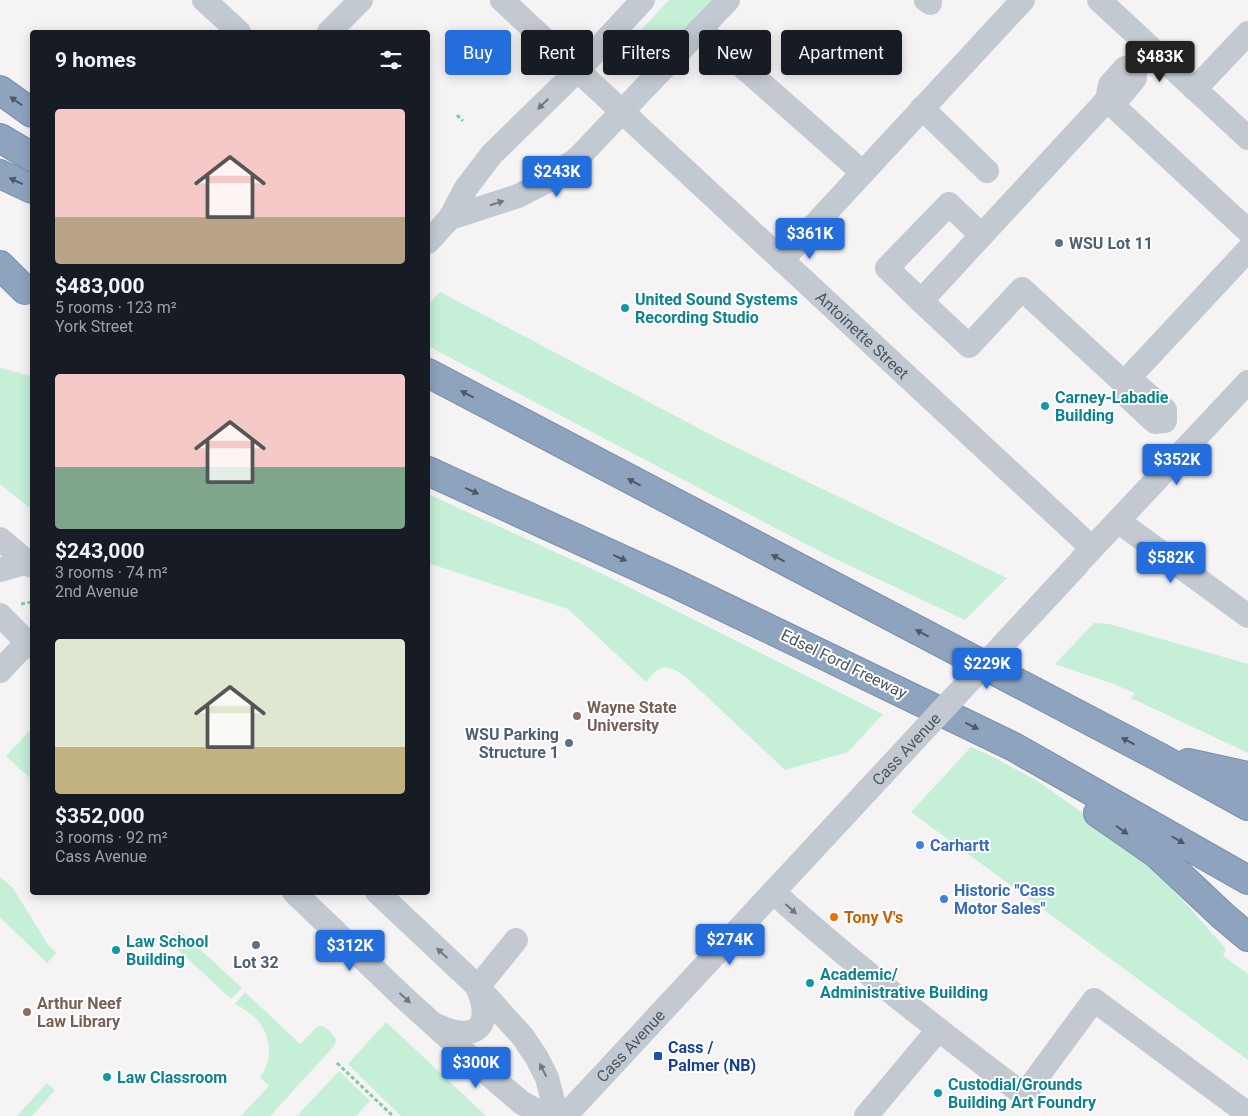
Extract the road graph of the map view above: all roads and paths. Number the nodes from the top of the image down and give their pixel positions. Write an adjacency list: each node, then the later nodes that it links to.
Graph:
1 (204, 0): 8 (street)
2 (361, 0): 9 (street)
3 (502, 0): 10 (street, Antoinette Street)
4 (642, 0): 15 (street)
5 (728, 0): 11 (street)
6 (1022, 0): 22 (street)
7 (1099, 0): 14 (street)
8 (237, 30)
9 (331, 30)
10 (535, 30)
11 (700, 30)
12 (699, 31): 24 (street)
13 (1248, 33): 19 (street)
14 (1152, 49): 19 (street); 21 (street)
15 (593, 54)
16 (573, 75): 34 (street, one-way to 34)
17 (583, 75): 24 (street, Antoinette Street)
18 (751, 75): 31 (street)
19 (1195, 89): 28 (street)
20 (0, 90): 23 (highway, one-way to 20)
21 (1107, 100): 35 (street); 36 (street)
22 (922, 108): 30 (street); 31 (street)
23 (30, 112)
24 (623, 112): 34 (street, one-way to 24); 39 (street, Antoinette Street)
25 (457, 115): 26 (path)
26 (463, 121)
27 (0, 138): 29 (highway)
28 (1248, 138)
29 (30, 155)
30 (987, 171)
31 (862, 172): 39 (street)
32 (0, 174): 33 (highway, one-way to 32)
33 (30, 188)
34 (449, 221): 37 (street)
35 (1248, 231)
36 (981, 236): 43 (street); 43 (street)
37 (430, 240)
38 (1248, 250): 46 (street)
39 (782, 260): 51 (street, Antoinette Street)
40 (0, 265): 42 (highway)
41 (0, 280): 42 (highway)
42 (29, 291)
43 (921, 301): 46 (street)
44 (430, 374): 60 (highway, one-way to 44)
45 (1248, 382): 47 (street, Cass Avenue)
46 (1124, 383): 47 (street)
47 (1190, 444): 49 (street, Cass Avenue)
48 (430, 472): 59 (highway, Edsel Ford Freeway, one-way to 59)
49 (1118, 521): 51 (street, Cass Avenue); 56 (street)
50 (0, 539): 52 (street)
51 (1085, 556): 64 (street, Cass Avenue, bridge)
52 (30, 562)
53 (30, 563): 54 (street)
54 (0, 570)
55 (0, 615): 57 (street)
56 (1248, 616)
57 (30, 645): 58 (street)
58 (0, 671)
59 (1014, 747): 63 (highway, Edsel Ford Freeway, one-way to 63); 67 (highway, one-way to 67)
60 (1159, 757): 61 (highway); 62 (highway)
61 (1248, 776)
62 (1248, 806)
63 (1248, 880)
64 (773, 892): 71 (street, one-way to 71); 77 (street, Cass Avenue)
65 (297, 895): 70 (street, one-way to 70)
66 (380, 895): 69 (street, one-way to 66)
67 (1248, 937)
68 (516, 940): 69 (street)
69 (478, 987): 70 (street); 76 (street, one-way to 69)
70 (432, 1023): 75 (street)
71 (938, 1030): 73 (street); 78 (street)
72 (337, 1063): 74 (path)
73 (1248, 1114)
74 (393, 1116)
75 (548, 1116)
76 (558, 1116)
77 (564, 1116)
78 (866, 1116)

